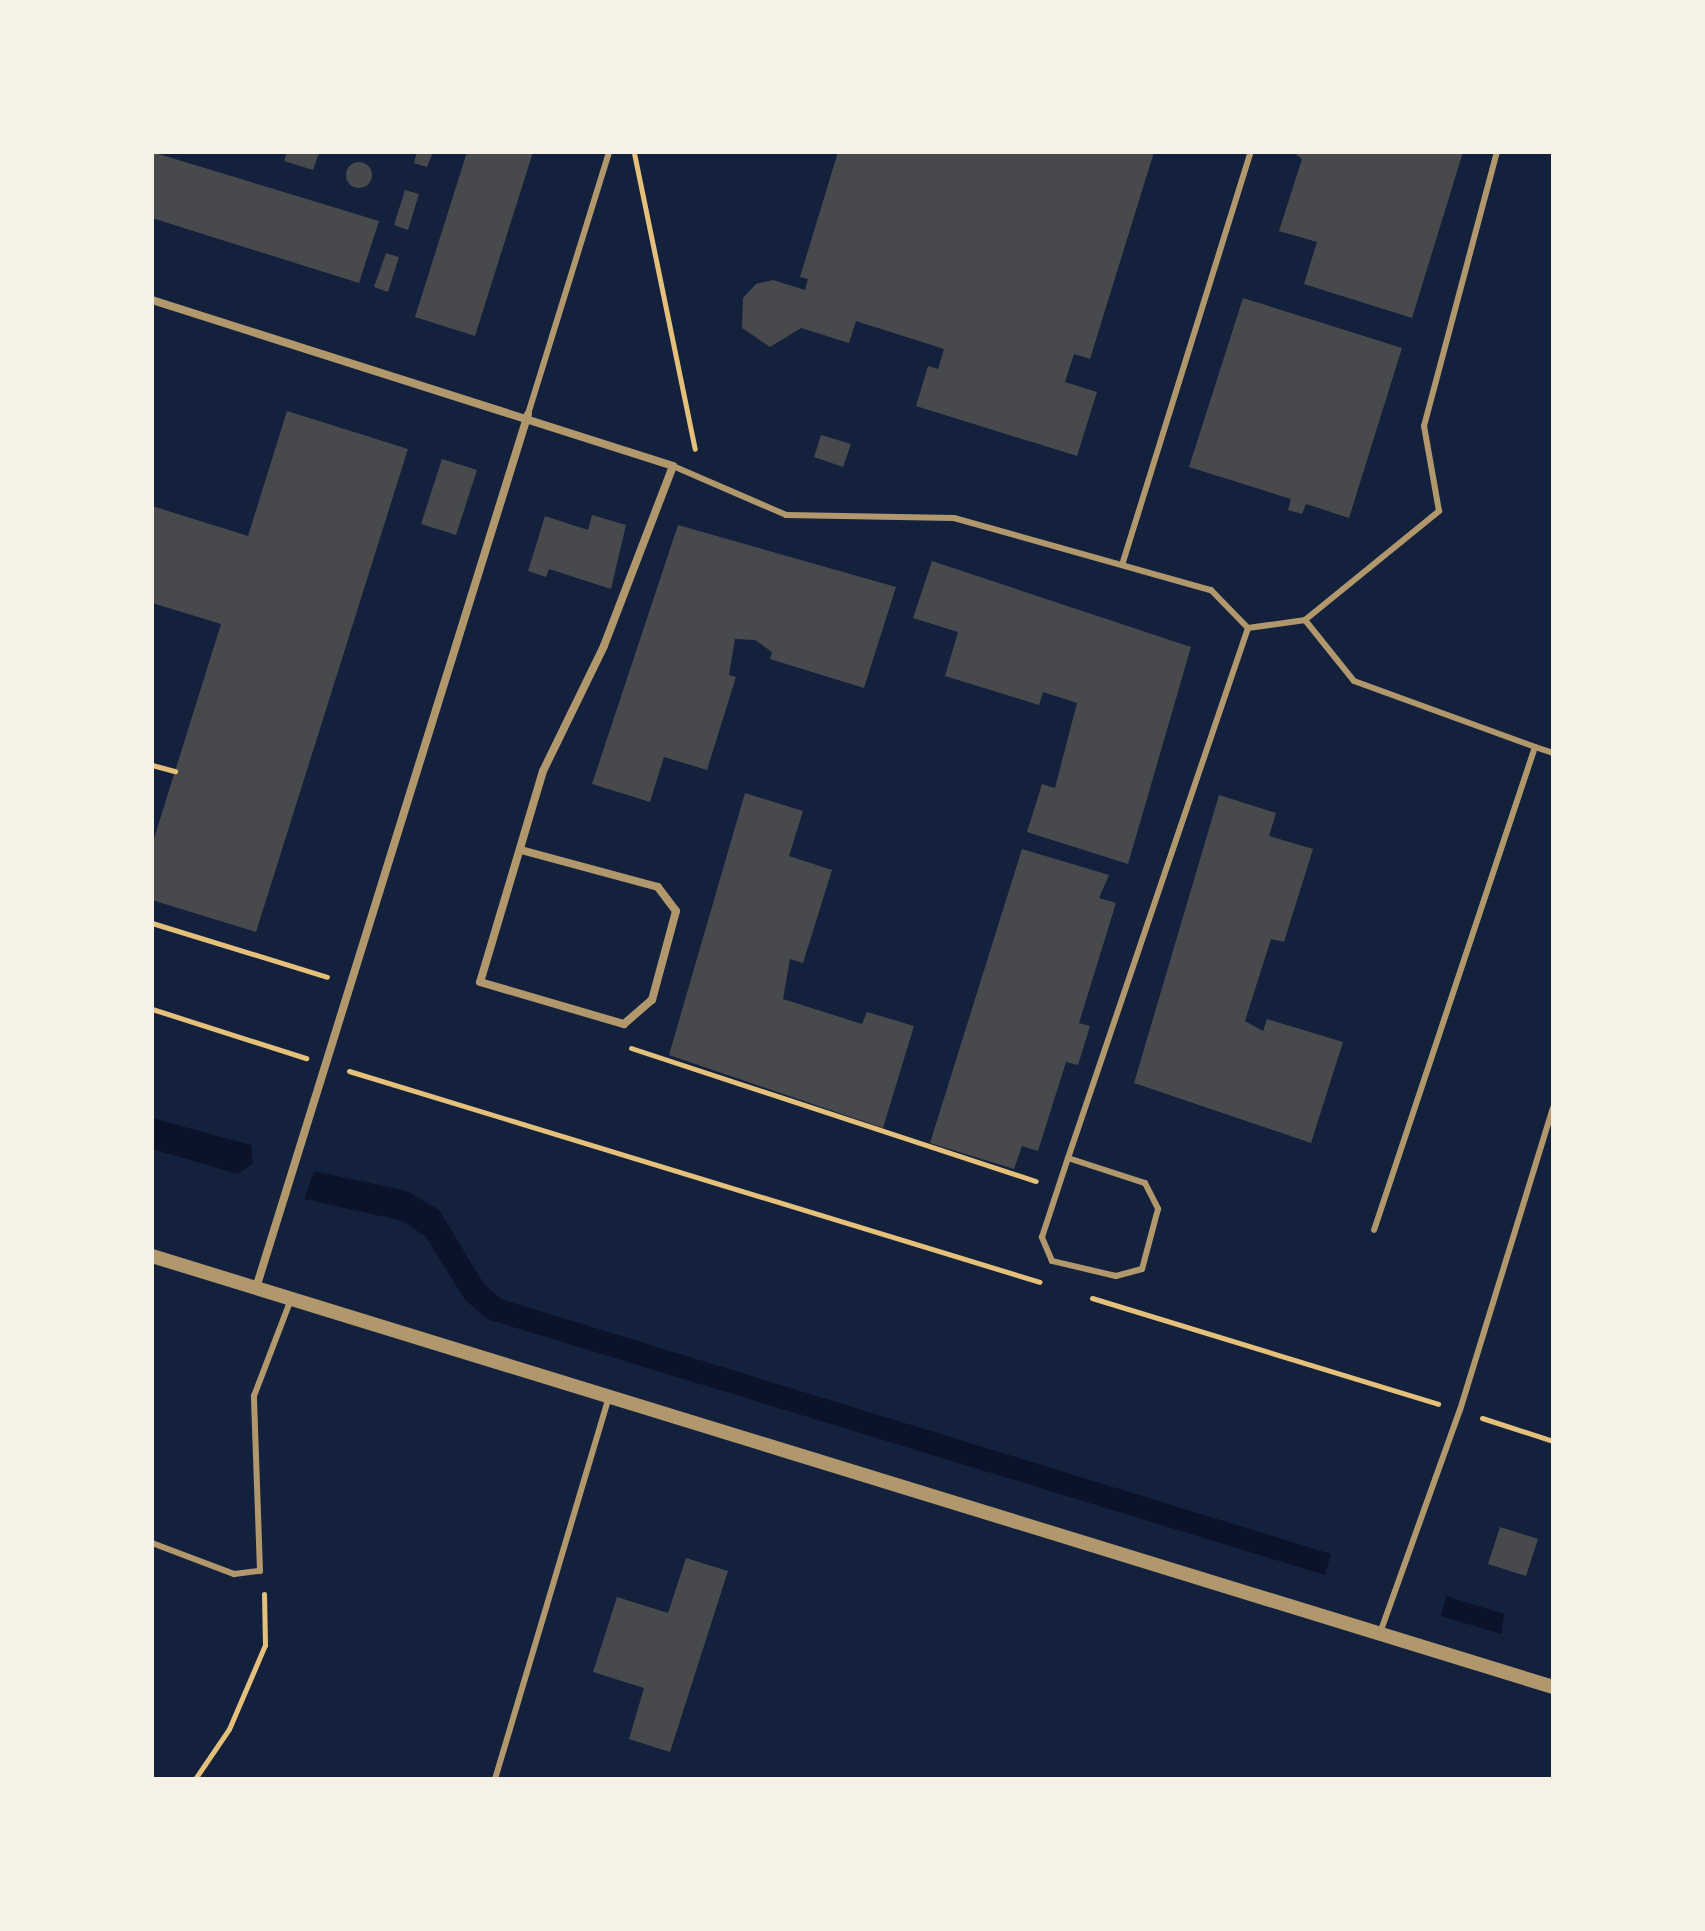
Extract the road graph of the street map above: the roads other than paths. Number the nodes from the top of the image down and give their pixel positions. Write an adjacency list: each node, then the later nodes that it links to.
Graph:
1 (609, 152): 5 (lane)
2 (1251, 152): 7 (lane)
3 (1497, 152): 8 (lane)
4 (152, 300): 5 (street)
5 (528, 414): 6 (street); 17 (street)
6 (673, 466): 7 (lane); 12 (street)
7 (1122, 565): 9 (lane)
8 (1305, 620): 9 (lane); 10 (lane)
9 (1248, 628): 14 (lane)
10 (1535, 747): 11 (lane); 15 (lane)
11 (1553, 753)
12 (521, 850): 12 (street)
13 (1553, 1108): 21 (lane)
14 (1068, 1158): 14 (lane)
15 (1374, 1230)
16 (152, 1256): 17 (street)
17 (256, 1288): 18 (street)
18 (291, 1299): 19 (street); 20 (lane)
19 (609, 1397): 21 (street); 23 (lane)
20 (152, 1543)
21 (1380, 1633): 22 (street)
22 (1553, 1687)
23 (495, 1779)

